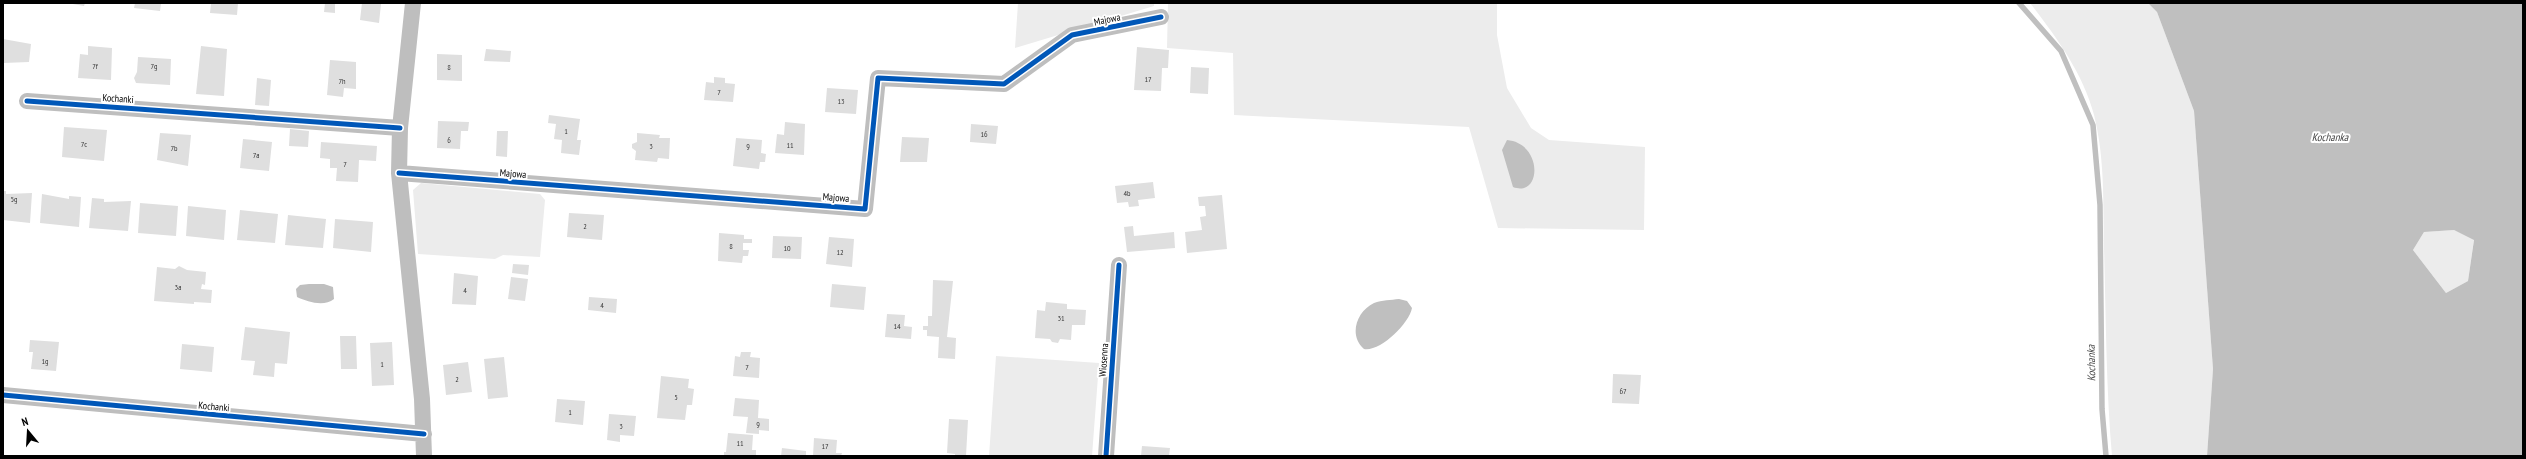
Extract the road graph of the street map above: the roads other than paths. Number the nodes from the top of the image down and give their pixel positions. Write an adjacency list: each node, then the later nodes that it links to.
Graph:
1 (413, 3): 4 (street)
2 (1162, 17): 5 (street, Majowa)
3 (27, 101): 4 (street, Kochanki)
4 (400, 128): 5 (street)
5 (399, 173): 8 (street)
6 (1119, 265): 10 (street, Wiosenna)
7 (3, 395): 8 (street, Kochanki)
8 (424, 434): 9 (street)
9 (424, 456)
10 (1106, 456)

